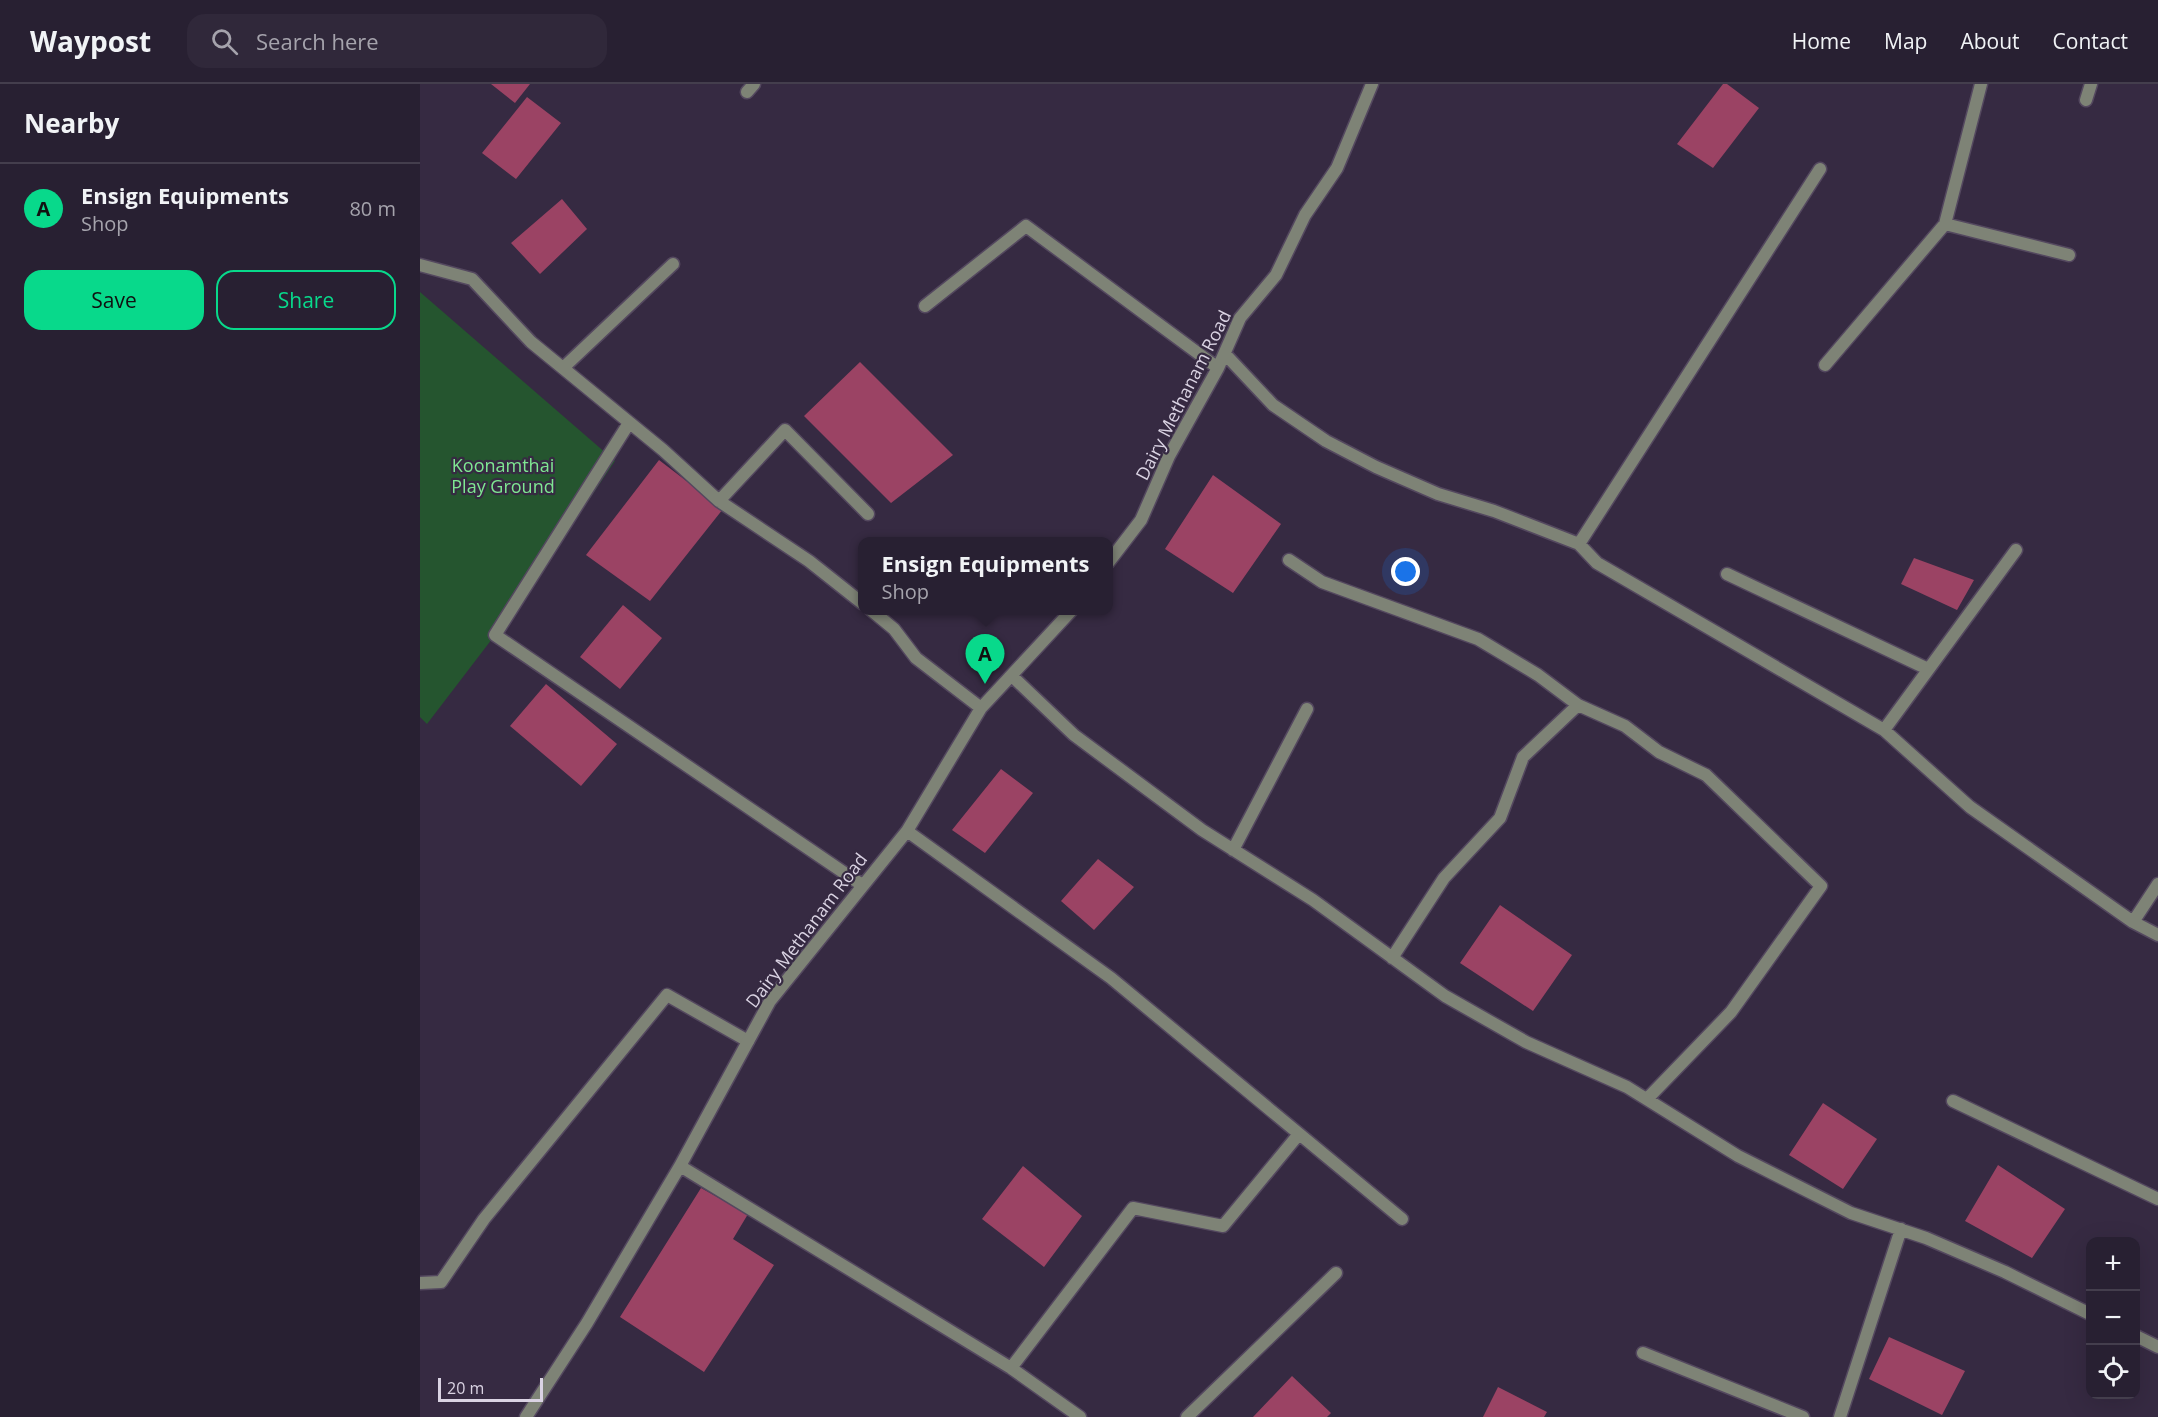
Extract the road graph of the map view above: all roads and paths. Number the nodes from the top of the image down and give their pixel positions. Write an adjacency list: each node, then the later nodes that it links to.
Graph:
1 (1372, 84): 11 (street, Dairy Methanam Road)
2 (1980, 84): 6 (street)
3 (2091, 84): 4 (street)
4 (2086, 100)
5 (1820, 170): 18 (street)
6 (1945, 224): 7 (street); 12 (street)
7 (2068, 255)
8 (674, 264): 13 (street)
9 (420, 265): 13 (street)
10 (925, 306): 14 (street)
11 (1225, 354): 14 (street, Dairy Methanam Road); 18 (street)
12 (1825, 365)
13 (563, 368): 15 (street)
14 (1218, 368): 20 (street, Dairy Methanam Road)
15 (629, 423): 16 (street); 35 (street)
16 (719, 501): 17 (street); 23 (street)
17 (868, 514)
18 (1579, 544): 31 (street)
19 (2016, 550): 26 (street)
20 (1113, 556)
21 (1289, 560): 28 (street)
22 (1726, 574): 26 (street)
23 (858, 600)
24 (877, 615): 29 (street)
25 (1067, 615): 27 (street, Dairy Methanam Road)
26 (1928, 669): 31 (street)
27 (1012, 676): 29 (street, Dairy Methanam Road); 33 (street)
28 (1578, 705): 38 (street); 40 (street)
29 (981, 708): 32 (street, Dairy Methanam Road)
30 (1307, 709): 33 (street)
31 (1884, 730): 36 (street)
32 (907, 831): 35 (street, Dairy Methanam Road); 42 (street)
33 (1233, 850): 38 (street)
34 (2158, 884): 36 (street)
35 (862, 885): 39 (street, Dairy Methanam Road)
36 (2133, 922): 37 (street)
37 (2158, 935)
38 (1392, 958): 40 (street)
39 (748, 1041): 43 (street, Dairy Methanam Road); 48 (street)
40 (1647, 1099): 46 (street)
41 (1953, 1101): 44 (street)
42 (1299, 1134): 45 (street); 53 (street)
43 (680, 1166): 53 (street); 54 (street, Dairy Methanam Road)
44 (2158, 1199)
45 (1402, 1219)
46 (1900, 1229): 49 (street); 58 (street)
47 (1336, 1273): 56 (street)
48 (420, 1283)
49 (2086, 1312)
50 (2140, 1338): 51 (street)
51 (2158, 1347)
52 (1643, 1353): 57 (street)
53 (1011, 1368): 55 (street)
54 (526, 1417)
55 (1080, 1417)
56 (1187, 1417)
57 (1803, 1417)
58 (1840, 1417)

